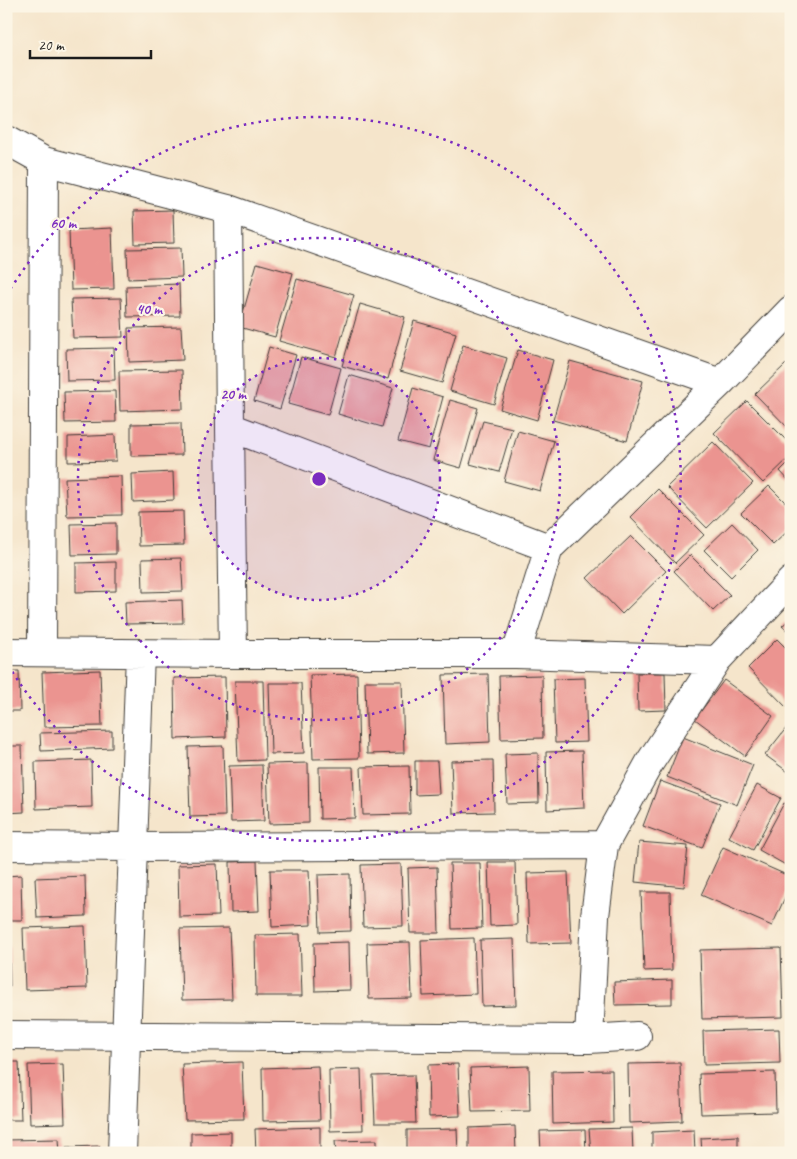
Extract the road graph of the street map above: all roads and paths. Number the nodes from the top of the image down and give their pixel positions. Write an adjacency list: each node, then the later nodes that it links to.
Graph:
1 (6, 140): 2 (street)
2 (44, 161): 3 (street); 10 (street)
3 (228, 209): 5 (street); 6 (street)
4 (791, 310): 5 (street)
5 (720, 383): 7 (street)
6 (230, 428): 7 (street); 12 (street)
7 (549, 548): 13 (street)
8 (791, 581): 14 (street)
9 (6, 652): 10 (street)
10 (42, 652): 11 (street)
11 (140, 653): 12 (street); 17 (street)
12 (233, 654): 13 (street)
13 (516, 654): 14 (street)
14 (717, 660): 15 (street)
15 (604, 845): 17 (street); 21 (street)
16 (6, 846): 17 (street)
17 (133, 847): 19 (street)
18 (6, 1035): 19 (street)
19 (126, 1036): 21 (street); 22 (street)
20 (637, 1036): 21 (street)
21 (589, 1038)
22 (122, 1153)

